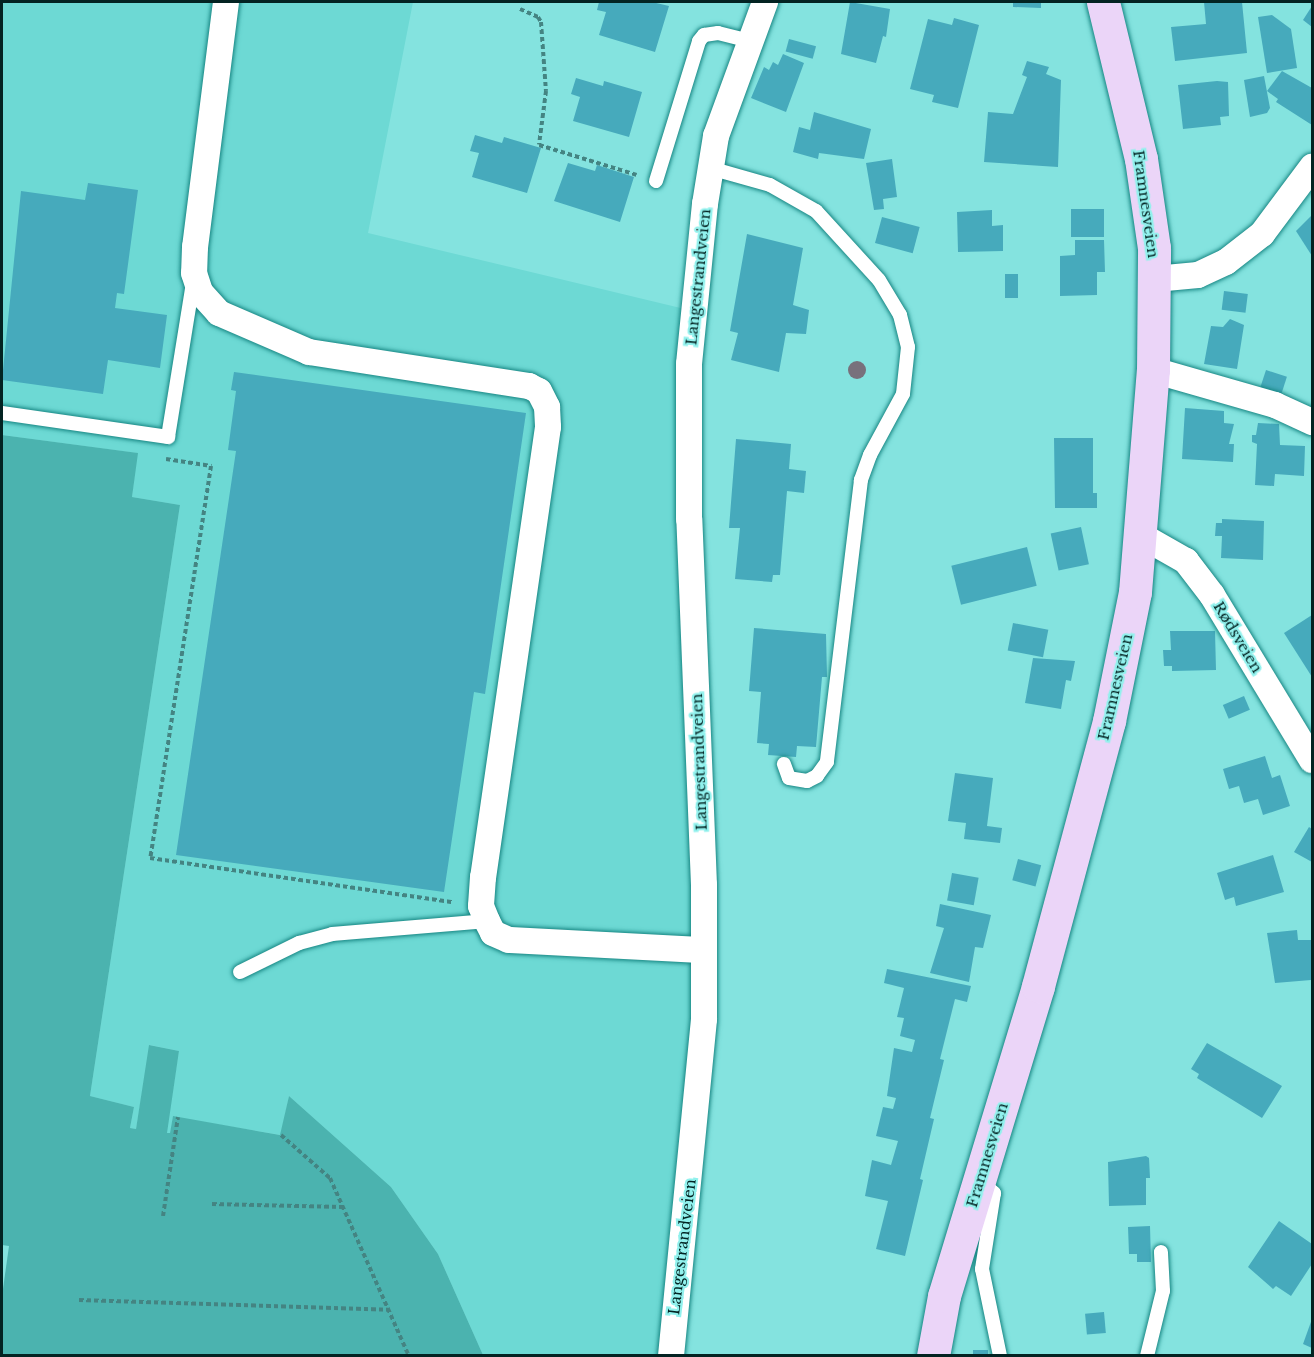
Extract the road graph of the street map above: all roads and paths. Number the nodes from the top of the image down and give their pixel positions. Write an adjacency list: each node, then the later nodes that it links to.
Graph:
1 (226, 2): 9 (street)
2 (765, 2): 5 (street, Langestrandveien)
3 (1103, 2): 10 (main road, Framnesveien)
4 (520, 9): 8 (path)
5 (751, 41): 7 (street, Langestrandveien); 8 (lane)
6 (1312, 166): 10 (street)
7 (710, 168): 17 (lane); 19 (street, Langestrandveien)
8 (656, 181)
9 (194, 273): 14 (lane); 18 (street)
10 (1155, 279): 11 (main road, Framnesveien)
11 (1153, 370): 13 (street); 15 (main road, Framnesveien)
12 (2, 413): 14 (lane)
13 (1312, 422)
14 (168, 437): 18 (path)
15 (1142, 536): 16 (street, Rødsveien); 23 (main road, Framnesveien)
16 (1312, 760)
17 (784, 764)
18 (484, 913): 19 (street); 20 (lane)
19 (702, 950): 31 (street, Langestrandveien)
20 (240, 972)
21 (178, 1117): 26 (path)
22 (281, 1135): 25 (path)
23 (980, 1179): 32 (main road, Framnesveien); 33 (lane)
24 (212, 1204): 25 (path)
25 (343, 1207): 29 (path)
26 (163, 1216)
27 (1161, 1252): 34 (lane)
28 (79, 1300): 29 (path)
29 (389, 1310): 30 (path)
30 (409, 1356)
31 (671, 1356)
32 (933, 1356)
33 (1000, 1356)
34 (1147, 1356)

